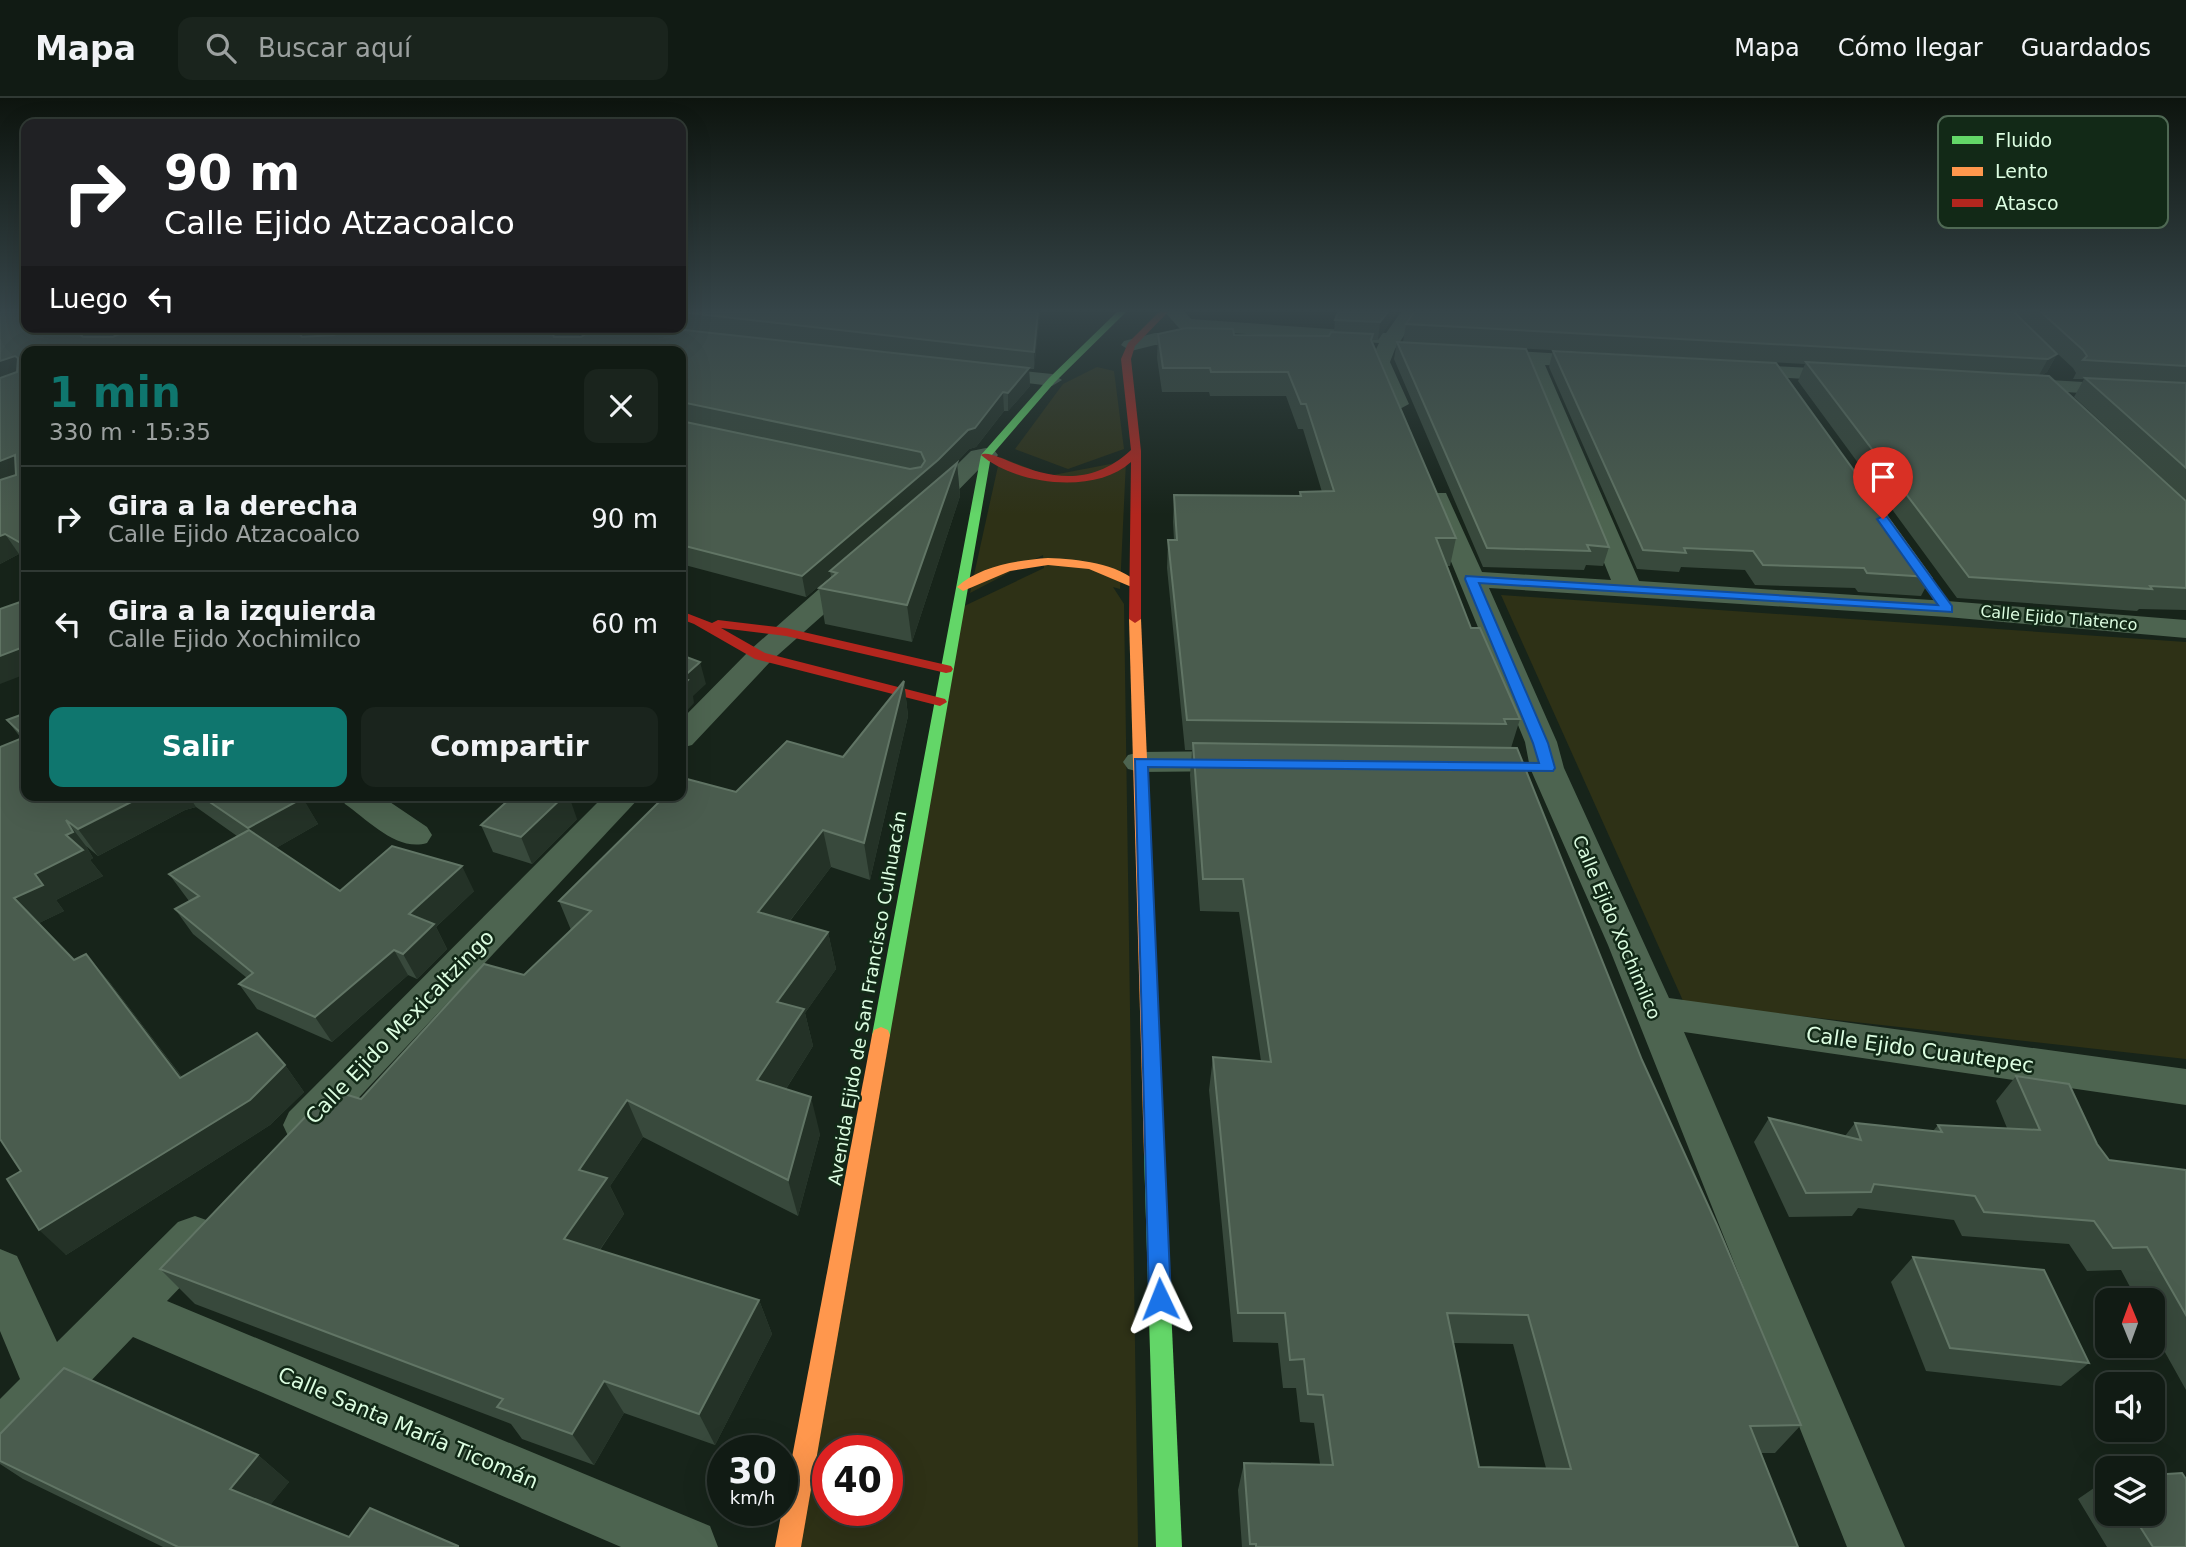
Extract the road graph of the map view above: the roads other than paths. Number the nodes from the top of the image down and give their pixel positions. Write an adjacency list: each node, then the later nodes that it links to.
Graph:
1 (1048, 380): 2 (street)
2 (1052, 380): 15 (street)
3 (1130, 380): 14 (street)
4 (1387, 380): 16 (street, Calle Ejido Xochimilco)
5 (1541, 380): 19 (street)
6 (1783, 380): 12 (street)
7 (2057, 380): 13 (street)
8 (2087, 380): 11 (street)
9 (2156, 380): 10 (street)
10 (2186, 381)
11 (2186, 394)
12 (1795, 396)
13 (2073, 411)
14 (1136, 451): 15 (street); 17 (street)
15 (986, 455): 18 (street, Avenida Ejido de San Francisco Culhuacán); 23 (street)
16 (1471, 579): 19 (street, Calle Ejido Tlatenco); 33 (street, Calle Ejido Xochimilco)
17 (1134, 584): 18 (street); 28 (street)
18 (963, 587): 25 (street, Avenida Ejido de San Francisco Culhuacán)
19 (1629, 589): 22 (street, Calle Ejido Tlatenco)
20 (686, 617): 21 (street)
21 (699, 621): 23 (street); 24 (street)
22 (2186, 629)
23 (786, 632): 24 (street); 25 (street)
24 (760, 656): 26 (street); 27 (street)
25 (946, 668): 26 (street, Avenida Ejido de San Francisco Culhuacán)
26 (940, 702): 42 (street, Avenida Ejido de San Francisco Culhuacán)
27 (686, 733)
28 (1140, 762): 29 (street); 43 (street)
29 (1264, 762)
30 (364, 801): 32 (street)
31 (619, 801): 35 (street, Calle Ejido Mexicaltzingo)
32 (414, 835)
33 (1654, 1012): 34 (street, Calle Ejido Cuautepec); 44 (street, Calle Ejido Xochimilco)
34 (2186, 1087)
35 (280, 1151)
36 (222, 1210): 38 (street)
37 (0, 1272): 39 (street)
38 (127, 1309): 39 (street); 41 (street, Calle Santa María Ticomán)
39 (50, 1386): 40 (street)
40 (0, 1437)
41 (689, 1547)
42 (788, 1547)
43 (1169, 1547)
44 (1876, 1547)

